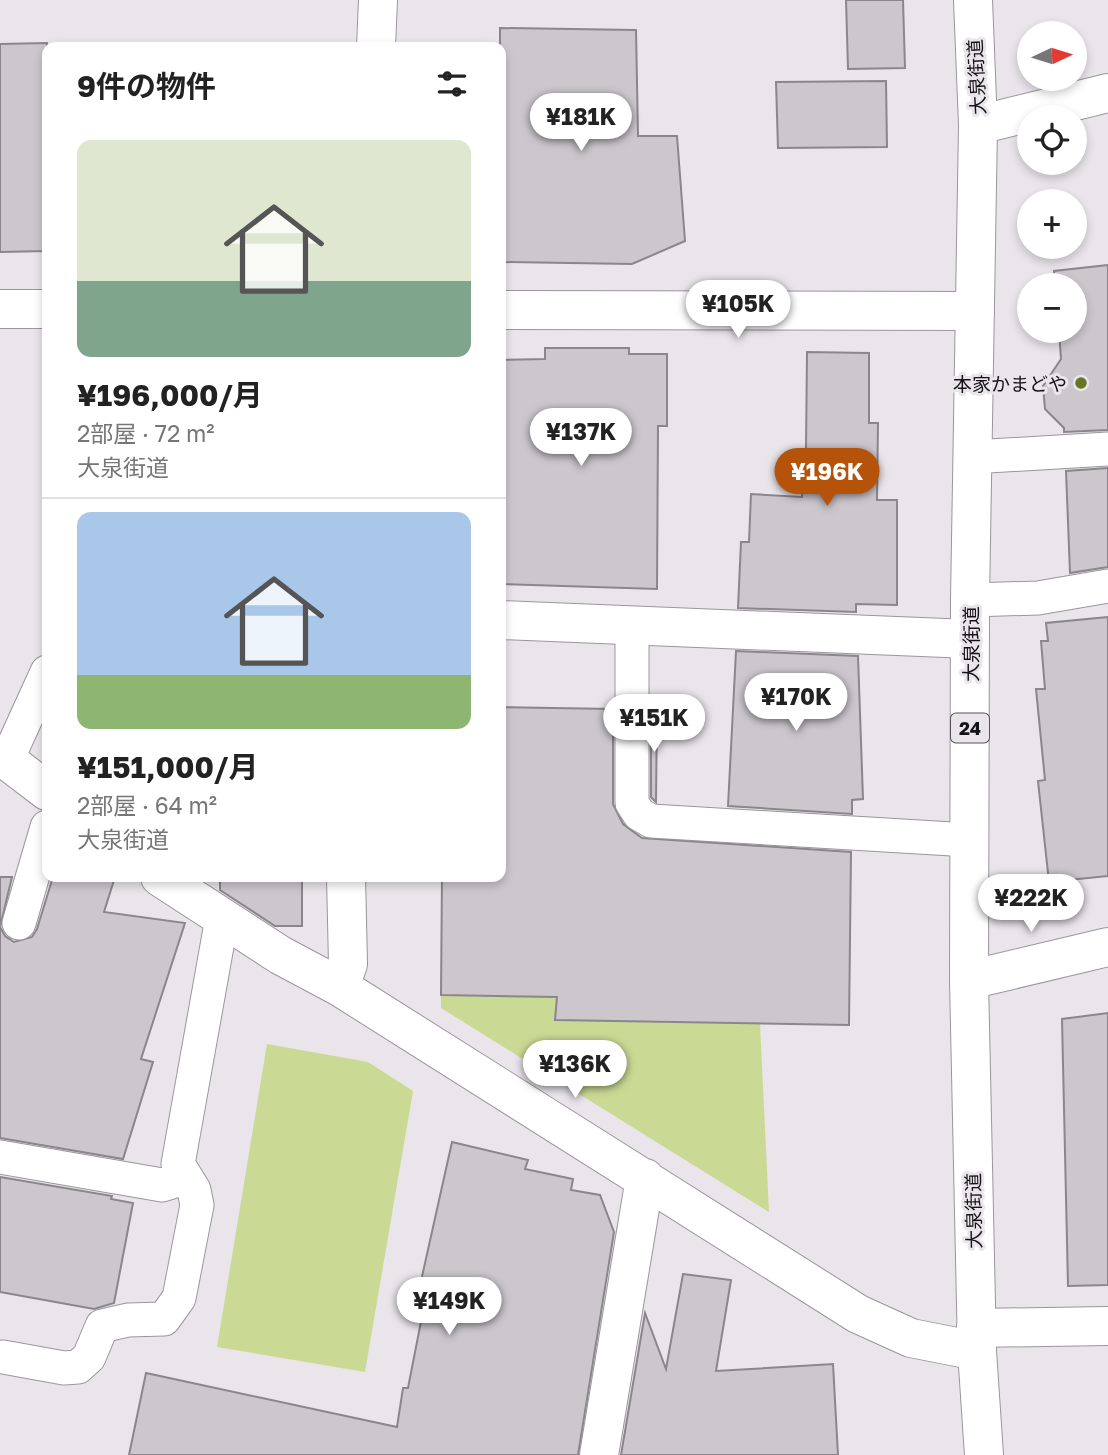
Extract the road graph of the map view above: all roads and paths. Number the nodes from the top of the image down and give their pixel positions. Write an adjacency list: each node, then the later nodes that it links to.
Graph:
1 (377, 0): 3 (street)
2 (973, 0): 5 (street, 大泉街道 / 24)
3 (376, 42)
4 (1108, 93): 5 (street)
5 (978, 125): 9 (street, 大泉街道 / 24)
6 (0, 309): 7 (street)
7 (42, 309)
8 (506, 310): 9 (street)
9 (975, 311): 11 (street, 大泉街道 / 24)
10 (1108, 449): 11 (lane)
11 (972, 457): 13 (street, 大泉街道 / 24)
12 (1108, 586): 13 (lane)
13 (970, 600): 16 (street, 大泉街道 / 24)
14 (506, 620): 15 (street)
15 (632, 625): 16 (street); 20 (lane)
16 (970, 639): 20 (street, 大泉街道 / 24)
17 (42, 682): 18 (lane)
18 (4, 757): 19 (street)
19 (42, 787)
20 (969, 840): 27 (street, 大泉街道 / 24)
21 (42, 844): 25 (lane)
22 (168, 882): 24 (street)
23 (346, 882): 28 (street)
24 (222, 918): 28 (street); 30 (lane)
25 (19, 923)
26 (1108, 947): 27 (street)
27 (969, 980): 33 (street, 大泉街道 / 24)
28 (340, 987): 31 (street)
29 (0, 1157): 30 (lane)
30 (184, 1178): 34 (lane)
31 (645, 1178): 33 (street); 35 (street)
32 (1108, 1326): 33 (street)
33 (976, 1339): 36 (street, 大泉街道 / 24)
34 (3, 1357)
35 (599, 1455)
36 (984, 1455)

